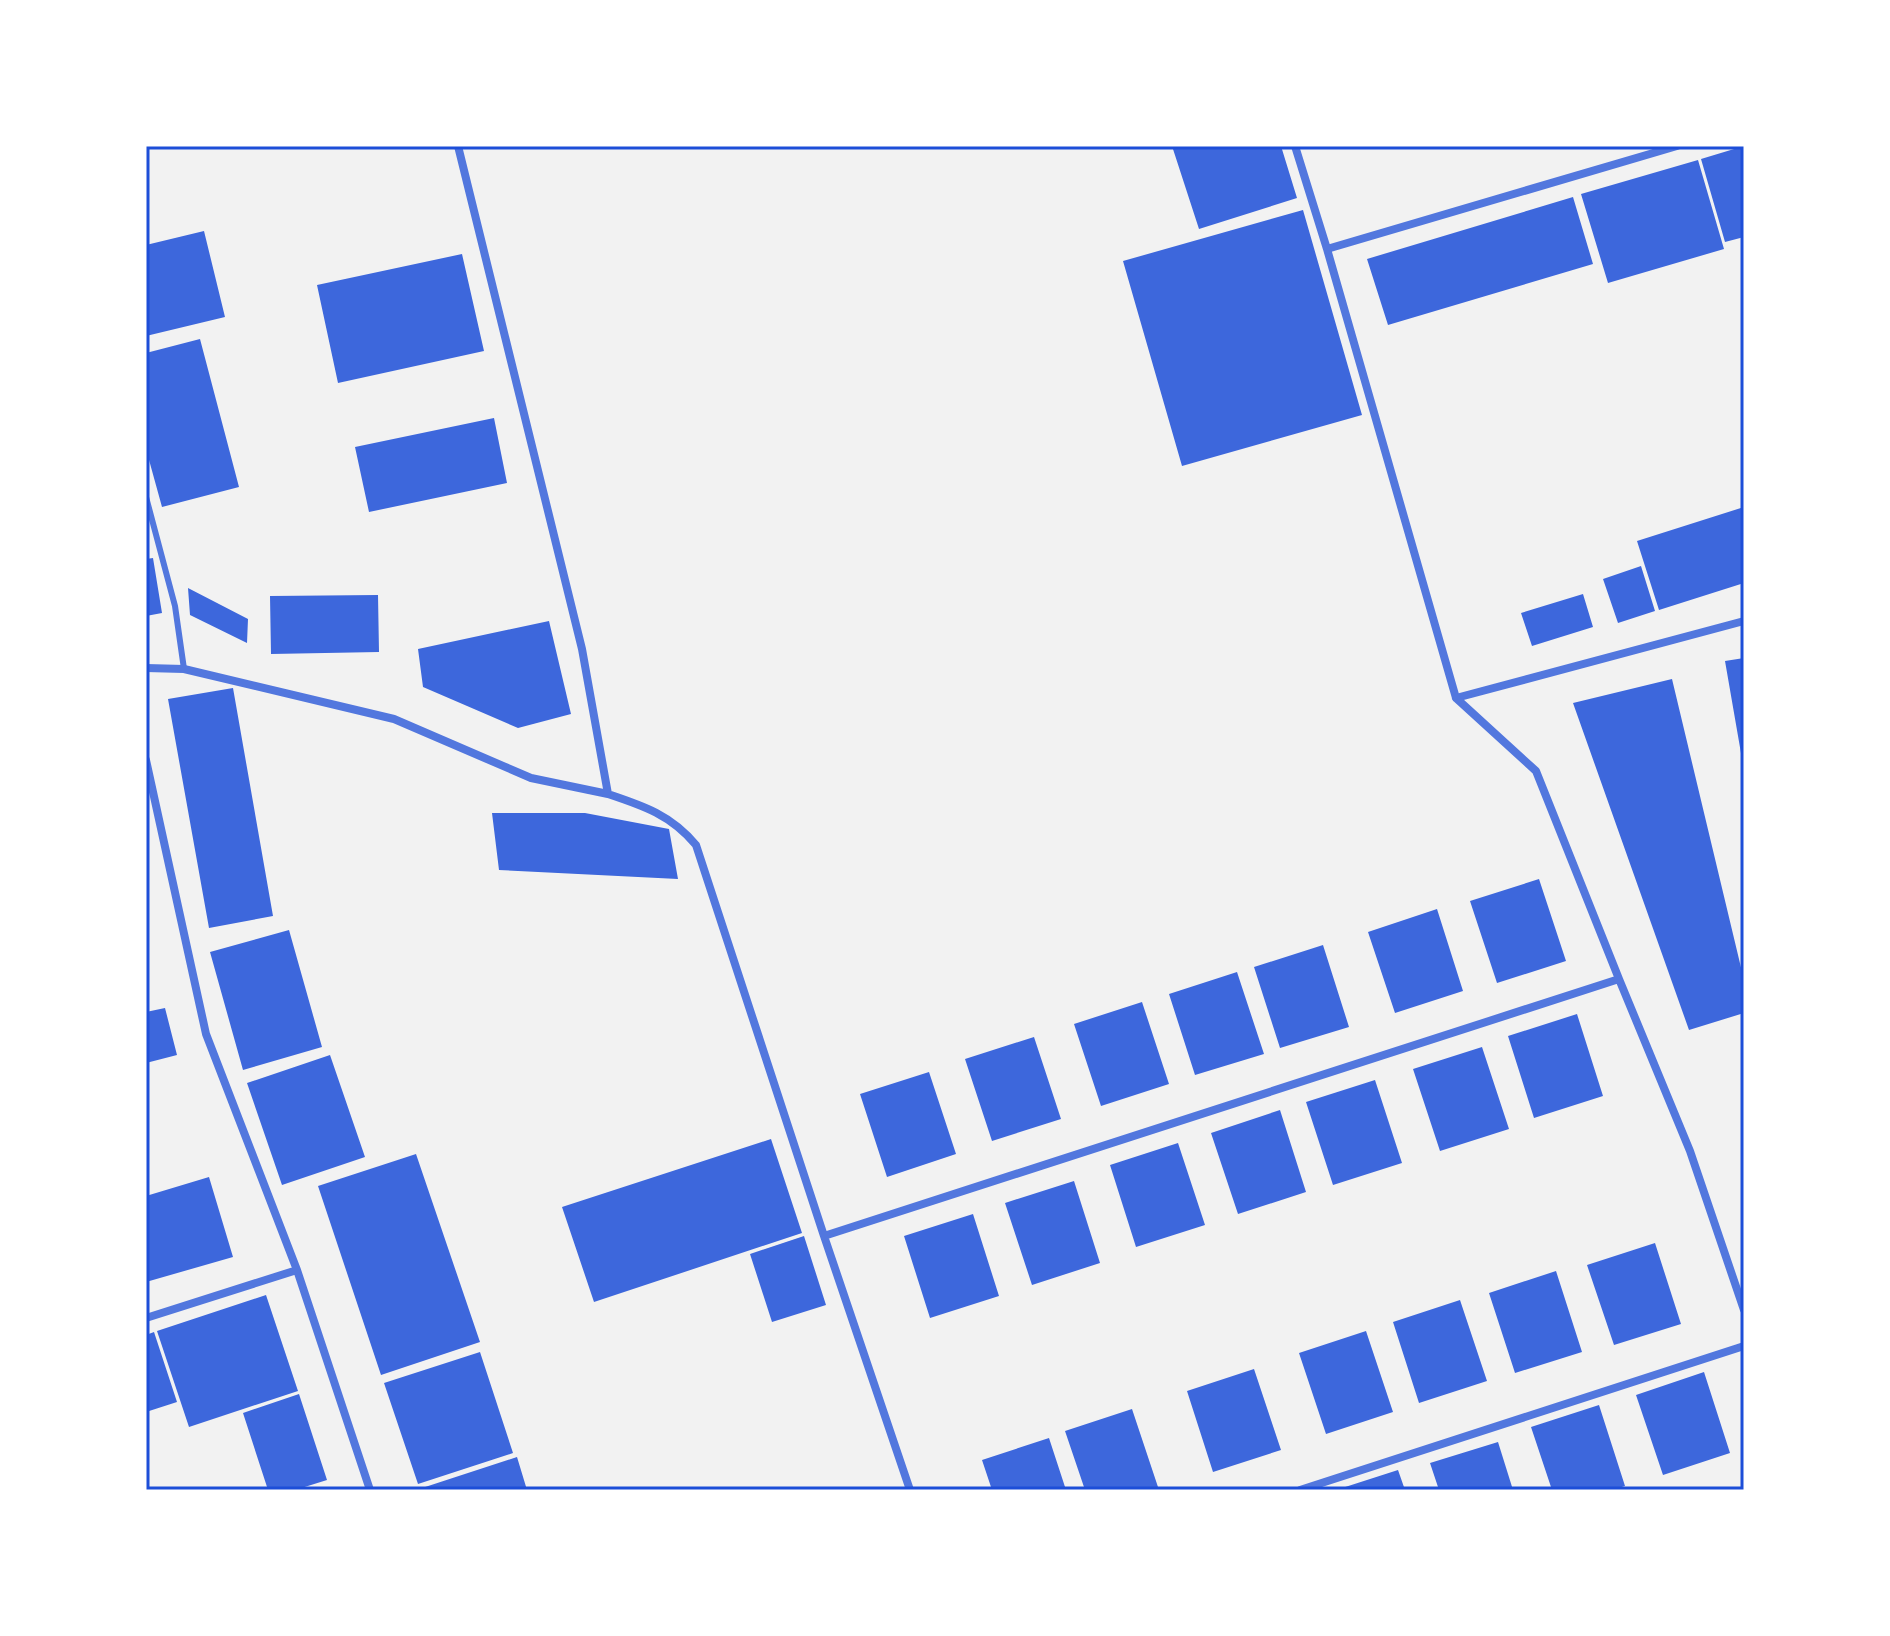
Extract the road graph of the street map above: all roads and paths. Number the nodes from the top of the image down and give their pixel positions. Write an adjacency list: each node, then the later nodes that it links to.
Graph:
1 (458, 146): 11 (street)
2 (1295, 146): 4 (street)
3 (1677, 146): 4 (street)
4 (1327, 249): 9 (street)
5 (146, 497): 8 (lane)
6 (1744, 621): 9 (street)
7 (146, 668): 8 (street)
8 (184, 669): 11 (street)
9 (1456, 698): 12 (street)
10 (146, 760): 14 (street)
11 (608, 794): 13 (street)
12 (1619, 979): 13 (street); 15 (street)
13 (824, 1236): 19 (street)
14 (297, 1270): 16 (street); 18 (street)
15 (1744, 1310)
16 (146, 1318)
17 (1744, 1346): 20 (street)
18 (370, 1490)
19 (910, 1490)
20 (1300, 1490)

